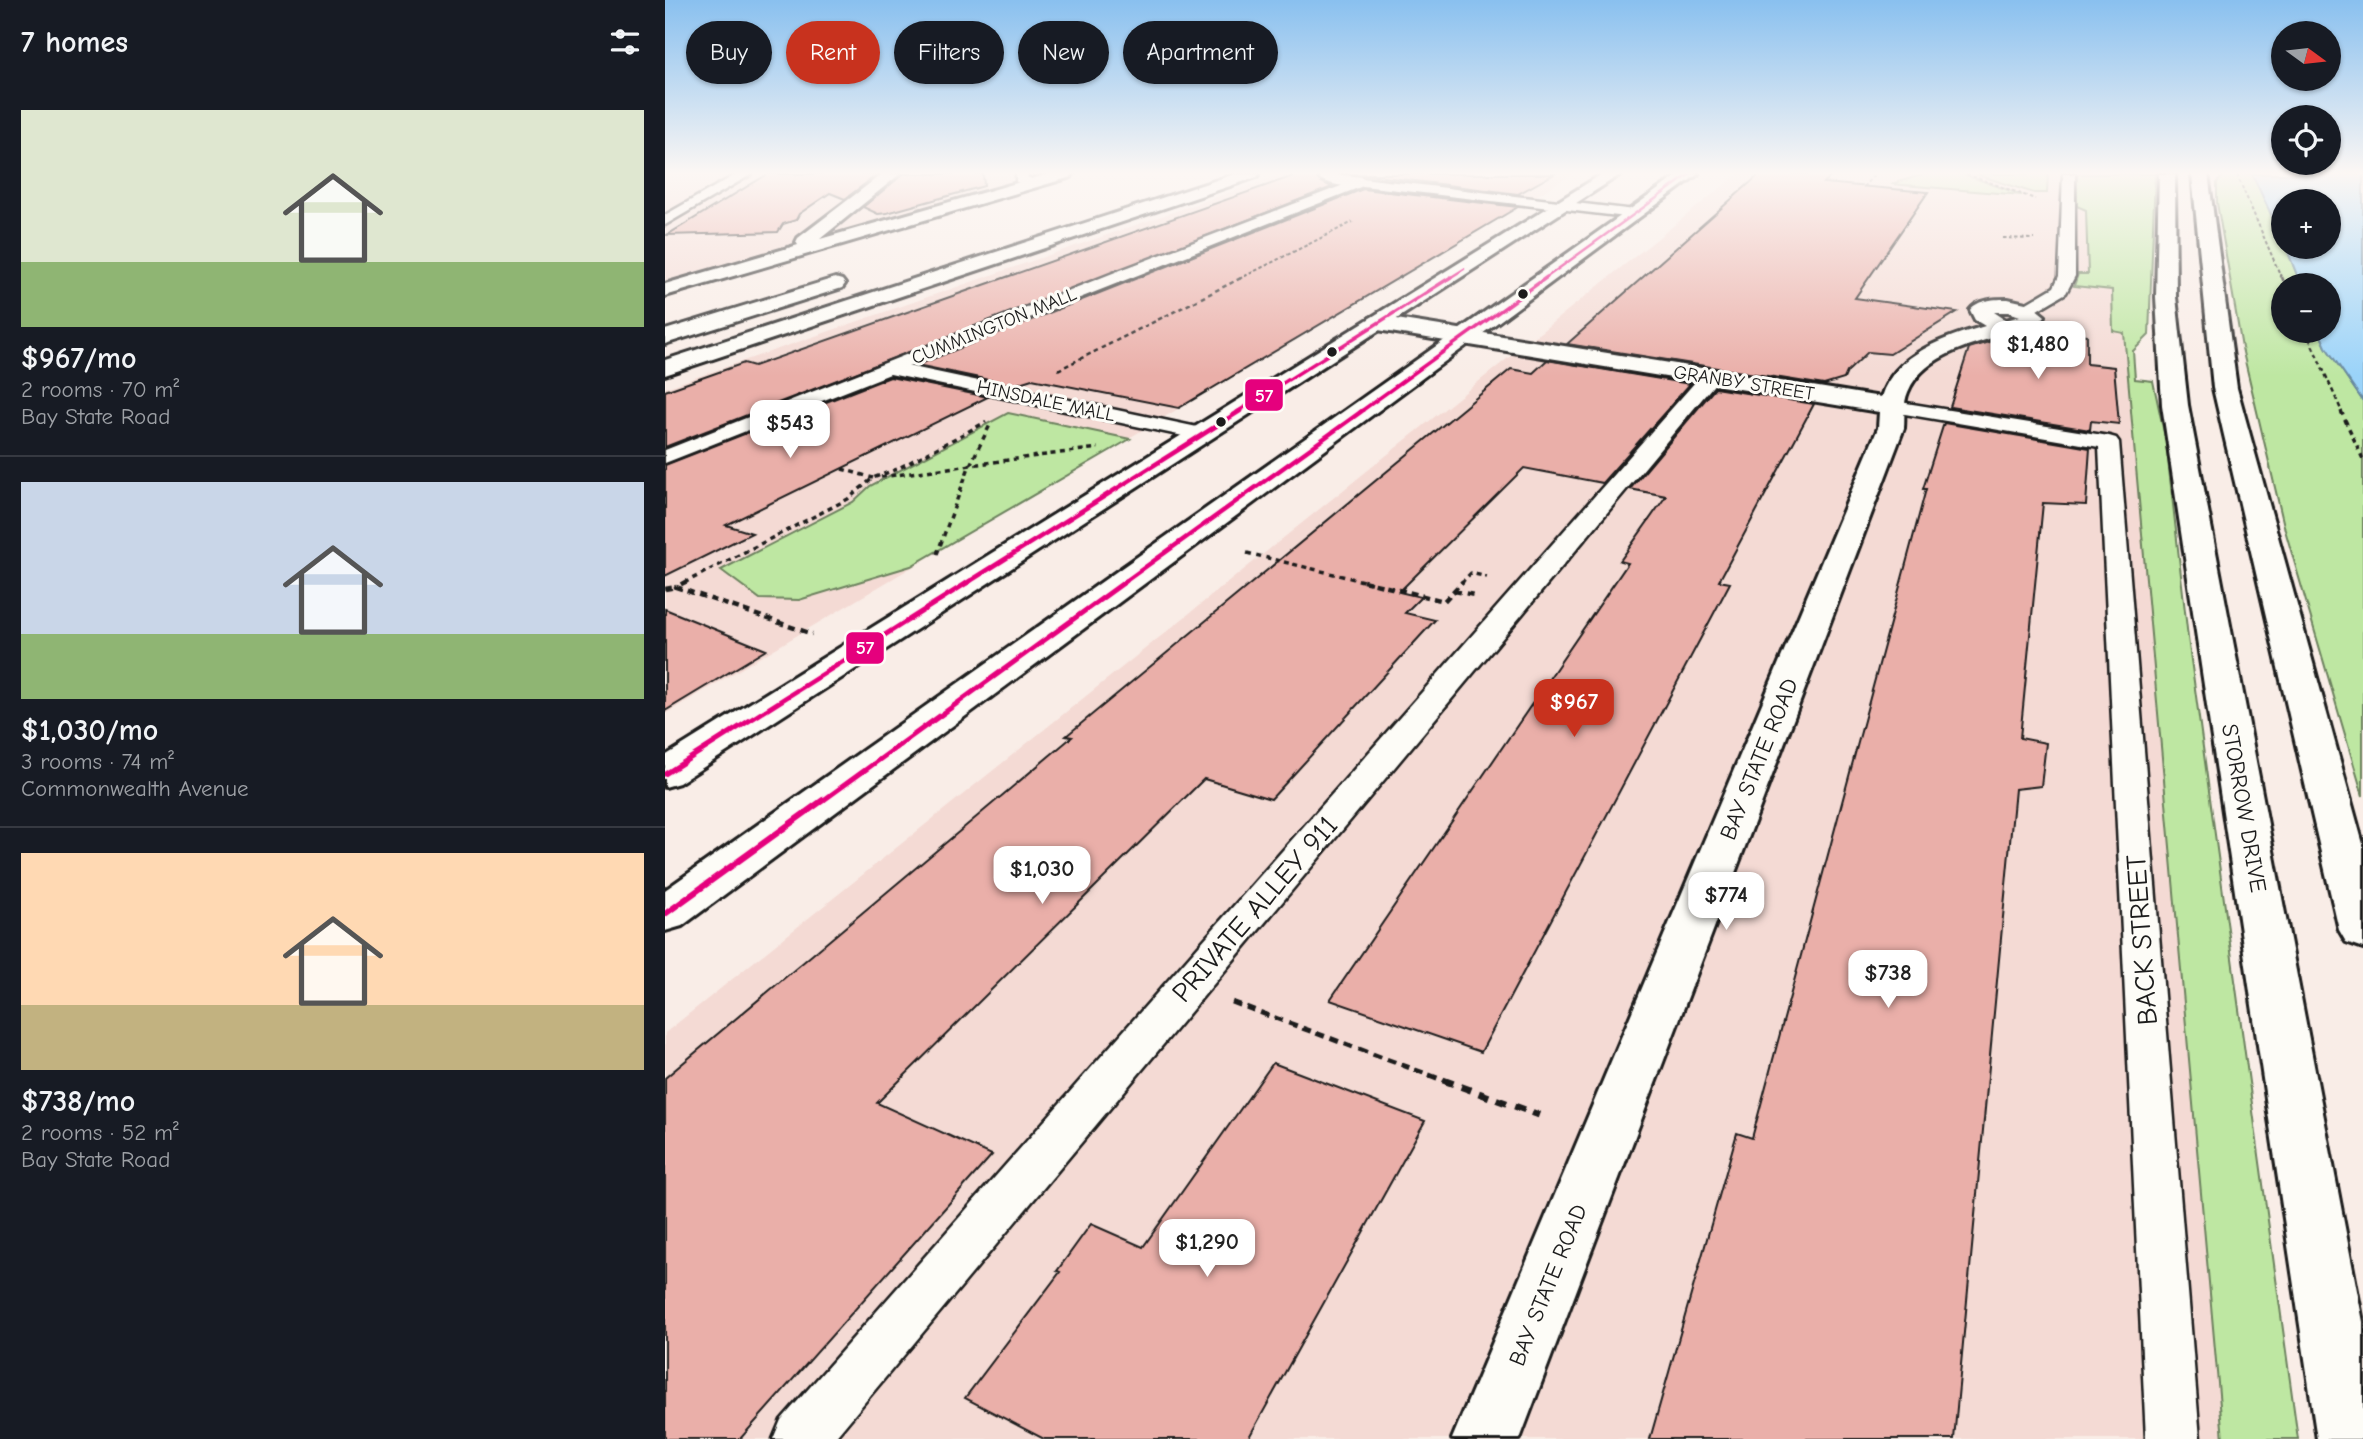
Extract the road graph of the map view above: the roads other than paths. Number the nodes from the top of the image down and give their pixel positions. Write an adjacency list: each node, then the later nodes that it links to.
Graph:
1 (803, 241): 10 (main road)
2 (830, 241): 10 (main road)
3 (1048, 241): 18 (main road)
4 (1212, 241): 19 (lane, CUMMINGTON MALL)
5 (1507, 241): 15 (main road)
6 (1597, 241): 17 (main road)
7 (2068, 241): 14 (lane, BAY STATE ROAD)
8 (2166, 241): 31 (main road, STORROW DRIVE)
9 (2207, 241): 27 (main road)
10 (783, 256): 11 (main road); 13 (main road)
11 (702, 260)
12 (852, 279): 16 (main road)
13 (665, 290)
14 (2026, 310): 21 (main road, BAY STATE ROAD)
15 (1378, 323): 17 (main road, GRANBY STREET); 22 (main road)
16 (665, 337)
17 (1463, 337): 20 (main road, GRANBY STREET); 26 (main road)
18 (665, 368)
19 (890, 368): 22 (lane, HINSDALE MALL); 24 (lane, CUMMINGTON MALL)
20 (1710, 377): 21 (main road, GRANBY STREET); 28 (lane, PRIVATE ALLEY 911)
21 (1894, 407): 23 (lane, GRANBY STREET); 29 (main road, BAY STATE ROAD)
22 (1202, 434): 25 (main road)
23 (2109, 442): 30 (lane, BACK STREET)
24 (665, 457)
25 (665, 774)
26 (665, 914)
27 (2363, 930)
28 (800, 1439)
29 (1486, 1439)
30 (2173, 1439)
31 (2351, 1439)

